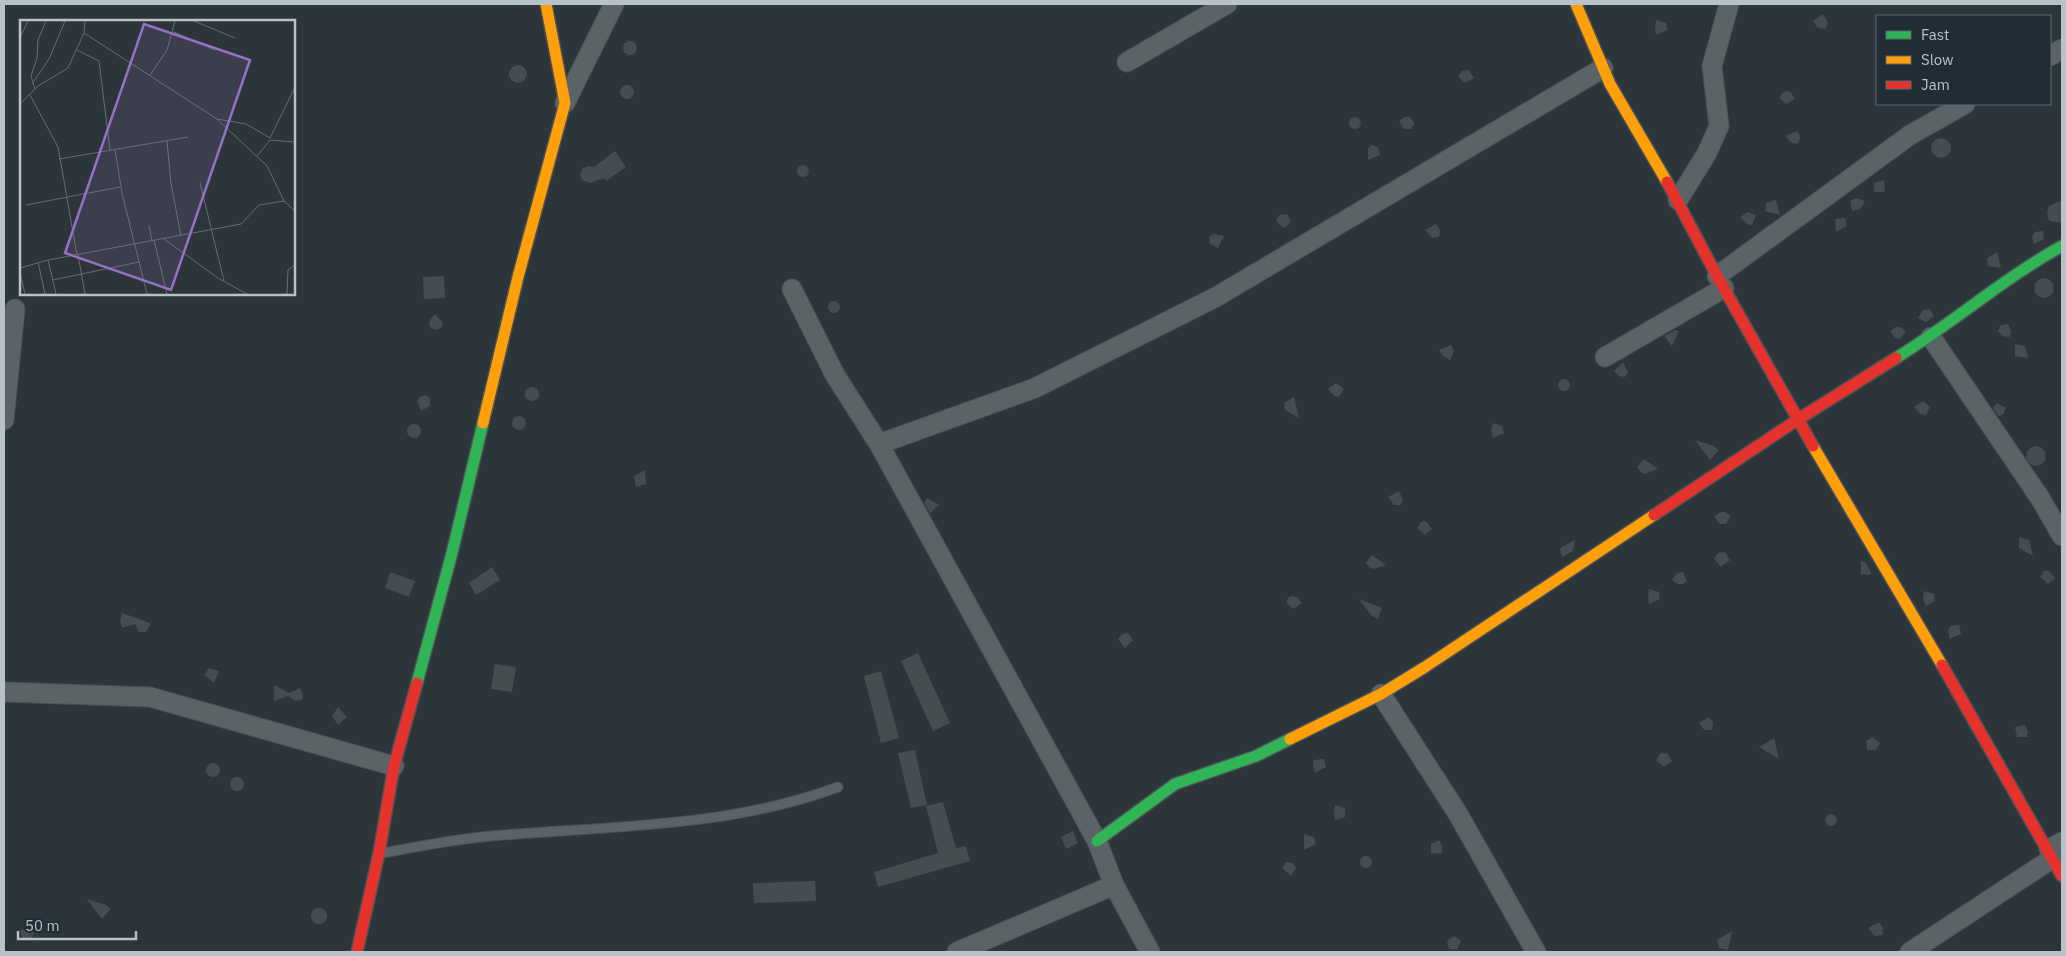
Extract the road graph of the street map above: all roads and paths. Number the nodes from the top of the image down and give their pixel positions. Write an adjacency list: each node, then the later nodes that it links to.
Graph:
1 (546, 4): 10 (street)
2 (614, 4): 10 (street)
3 (1227, 4): 8 (street)
4 (1576, 4): 9 (street)
5 (1728, 4): 12 (street)
6 (2062, 49): 7 (street)
7 (2051, 55)
8 (1126, 62)
9 (1603, 68): 12 (street); 21 (street)
10 (565, 103): 25 (street)
11 (1963, 105): 14 (street)
12 (1678, 200): 14 (street)
13 (2062, 246): 17 (street)
14 (1720, 282): 18 (street); 20 (street)
15 (792, 289): 21 (street)
16 (16, 309): 19 (street)
17 (1930, 337): 20 (street); 22 (street)
18 (1605, 357)
19 (4, 420)
20 (1797, 420): 24 (street); 28 (street)
21 (879, 444): 27 (street)
22 (2062, 536)
23 (4, 692): 25 (street)
24 (1381, 694): 27 (street); 35 (street)
25 (394, 766): 29 (street)
26 (838, 787): 29 (lane)
27 (1097, 841): 31 (street)
28 (2055, 850): 30 (street); 36 (street)
29 (380, 853): 32 (street)
30 (2062, 876)
31 (1114, 885): 33 (street); 34 (street)
32 (357, 952)
33 (957, 952)
34 (1150, 952)
35 (1536, 952)
36 (1910, 952)

